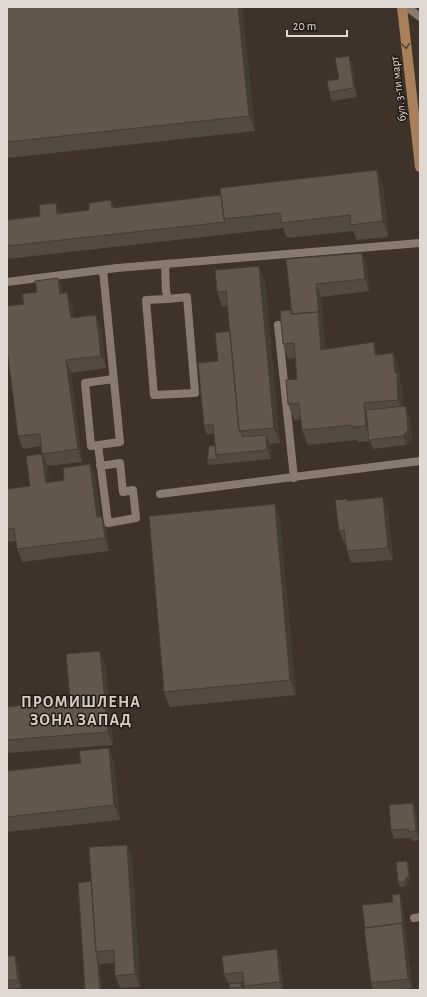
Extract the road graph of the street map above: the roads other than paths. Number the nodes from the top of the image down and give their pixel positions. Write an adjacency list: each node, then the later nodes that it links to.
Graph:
1 (402, 7): 4 (main road, бул. 3-ти март, one-way to 4)
2 (407, 7): 3 (lane)
3 (420, 17)
4 (420, 167)
5 (420, 243): 6 (lane)
6 (165, 264): 7 (lane); 9 (lane)
7 (103, 270): 8 (lane); 11 (lane)
8 (7, 282)
9 (168, 299): 9 (lane)
10 (278, 325): 15 (lane)
11 (113, 379): 12 (lane); 12 (lane)
12 (98, 445): 14 (lane)
13 (420, 461): 15 (lane)
14 (100, 466): 14 (lane)
15 (294, 478): 16 (lane)
16 (160, 494)

